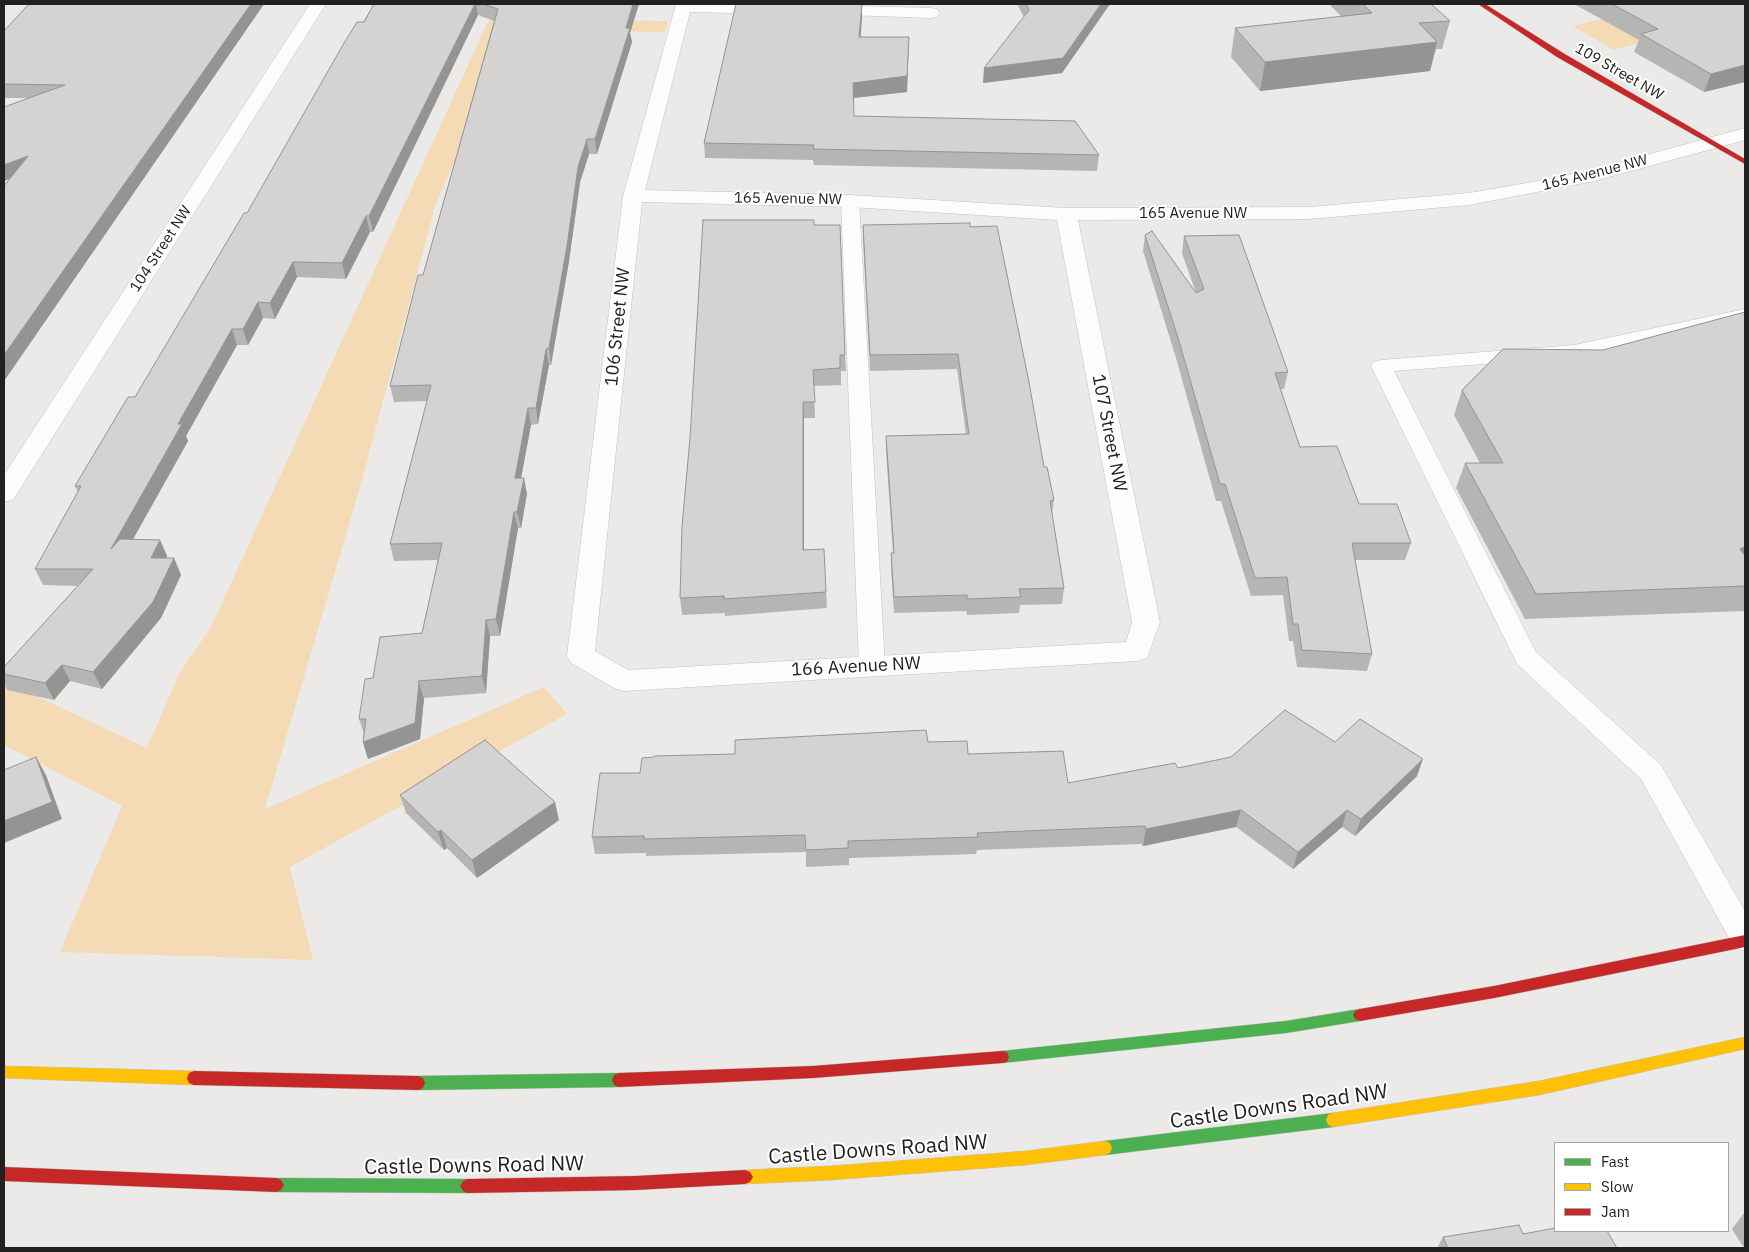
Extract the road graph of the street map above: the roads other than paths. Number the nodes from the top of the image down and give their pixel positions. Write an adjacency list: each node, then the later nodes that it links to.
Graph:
1 (318, 4): 14 (street, 104 Street NW)
2 (1482, 4): 8 (main road, 109 Street NW)
3 (684, 5): 4 (street); 10 (street, 106 Street NW)
4 (792, 10)
5 (812, 10): 6 (street)
6 (931, 13)
7 (1745, 134): 8 (street, 165 Avenue NW)
8 (1711, 144): 9 (main road, 109 Street NW); 12 (street, 165 Avenue NW)
9 (1745, 162)
10 (633, 196): 11 (street, 165 Avenue NW); 16 (street, 106 Street NW)
11 (850, 201): 12 (street, 165 Avenue NW); 17 (lane)
12 (1066, 214): 15 (street, 107 Street NW)
13 (1745, 315): 18 (lane)
14 (4, 494)
15 (1137, 651): 17 (street, 166 Avenue NW)
16 (581, 656): 17 (street, 166 Avenue NW)
17 (872, 666)
18 (1745, 939): 20 (main road)
19 (1745, 1043): 21 (main road, Castle Downs Road NW)
20 (4, 1072)
21 (4, 1174)

